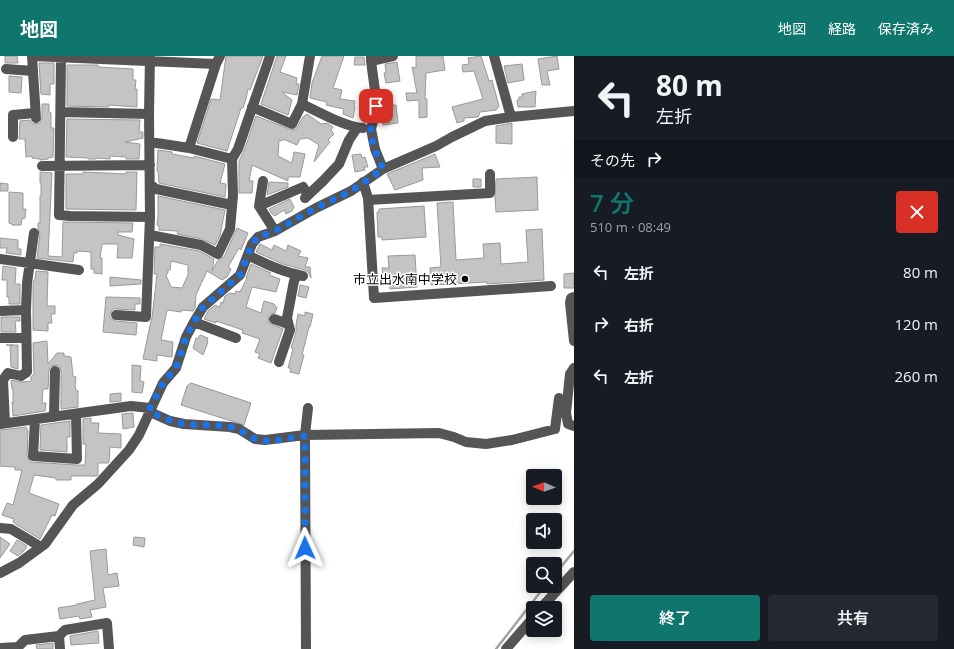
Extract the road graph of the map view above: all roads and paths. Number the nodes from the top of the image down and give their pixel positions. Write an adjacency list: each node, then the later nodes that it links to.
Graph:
1 (270, 56): 13 (street)
2 (310, 56): 12 (street)
3 (393, 56): 8 (street)
4 (495, 57): 17 (street)
5 (61, 58): 6 (street); 11 (street); 15 (street)
6 (97, 58): 7 (street)
7 (150, 59): 9 (street); 16 (street)
8 (371, 59): 19 (street)
9 (218, 60): 22 (street)
10 (6, 69): 11 (street)
11 (33, 71): 20 (street)
12 (302, 104): 13 (street); 18 (street)
13 (252, 108): 23 (street)
14 (574, 111): 17 (street)
15 (61, 112): 16 (street); 26 (street)
16 (149, 114): 21 (street)
17 (510, 117): 27 (street)
18 (357, 128): 19 (street); 34 (street)
19 (371, 129): 27 (street)
20 (13, 137)
21 (150, 142): 22 (street); 24 (street)
22 (189, 148): 23 (street)
23 (232, 158): 33 (street)
24 (150, 165): 26 (street); 31 (street)
25 (42, 166): 26 (street)
26 (60, 166): 35 (street)
27 (383, 169): 30 (street)
28 (490, 174): 32 (street)
29 (263, 181): 34 (street)
30 (364, 182): 32 (street); 36 (street)
31 (150, 184): 33 (street); 35 (street)
32 (368, 200): 43 (street)
33 (232, 205): 38 (street)
34 (259, 206): 36 (street)
35 (150, 217): 38 (street)
36 (275, 231): 39 (street)
37 (34, 233): 41 (street)
38 (150, 235): 47 (street)
39 (248, 255): 49 (street); 50 (street)
40 (0, 259): 41 (street)
41 (31, 263): 42 (street); 46 (street)
42 (79, 270)
43 (551, 286)
44 (574, 297): 54 (street)
45 (0, 310): 46 (street)
46 (26, 310): 52 (street)
47 (120, 318)
48 (274, 319): 50 (street)
49 (194, 322): 53 (street); 60 (street)
50 (288, 324): 55 (street)
51 (0, 338): 52 (street)
52 (26, 338): 64 (street)
53 (236, 338)
54 (574, 341)
55 (279, 362)
56 (574, 368): 65 (street)
57 (55, 371): 62 (street)
58 (559, 398): 66 (street)
59 (308, 408): 66 (street)
60 (150, 410): 61 (street); 66 (street); 68 (street)
61 (76, 414): 62 (street); 63 (street)
62 (54, 417): 63 (street)
63 (35, 420): 64 (street)
64 (3, 423)
65 (574, 426)
66 (305, 436): 77 (street)
67 (0, 528): 68 (street)
68 (41, 547): 70 (street)
69 (574, 572): 71 (street)
70 (0, 574)
71 (547, 601)
72 (526, 626): 78 (street)
73 (59, 636): 74 (street); 75 (street); 76 (street)
74 (0, 648)
75 (60, 649)
76 (110, 649)
77 (306, 649)
78 (506, 649)

